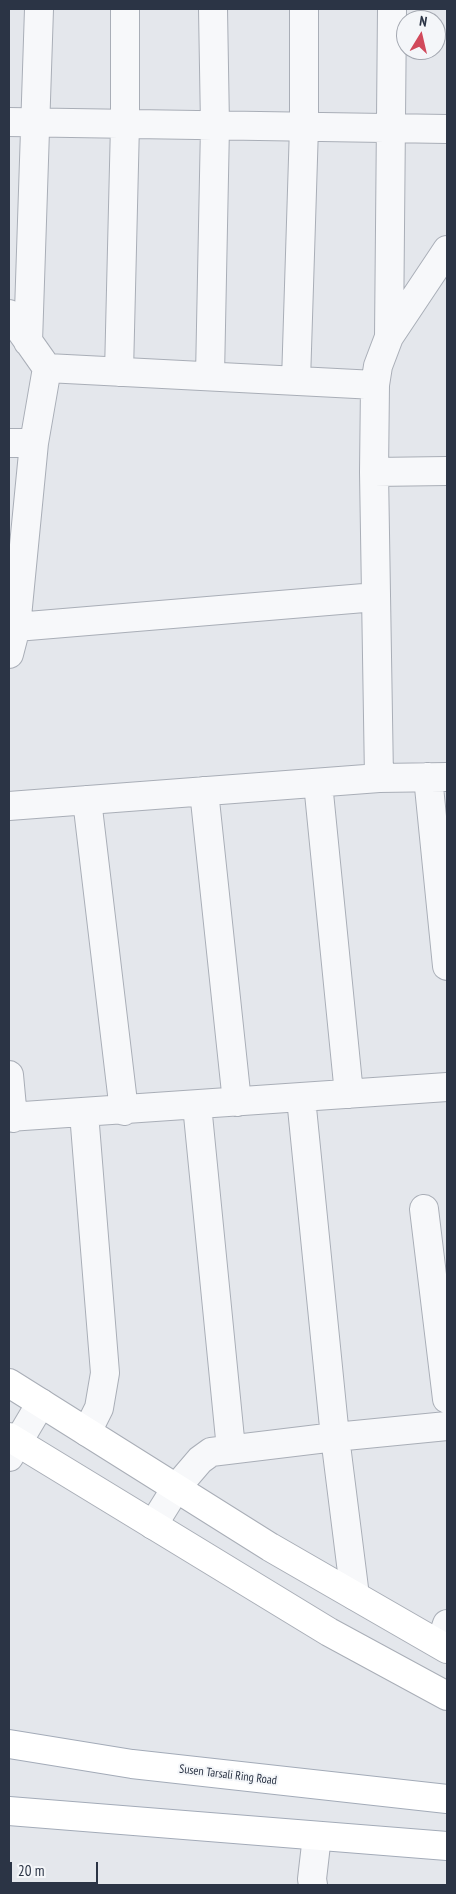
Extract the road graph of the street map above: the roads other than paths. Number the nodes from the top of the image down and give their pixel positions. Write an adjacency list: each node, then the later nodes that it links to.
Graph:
1 (39, 9): 7 (street)
2 (125, 9): 8 (street)
3 (213, 9): 9 (street)
4 (304, 9): 10 (street)
5 (392, 9): 11 (street)
6 (9, 122): 7 (street)
7 (36, 122): 8 (street); 16 (street)
8 (125, 124): 9 (street); 18 (street)
9 (215, 126): 10 (street); 19 (street)
10 (304, 128): 11 (street); 20 (street)
11 (391, 128): 12 (street); 15 (street)
12 (447, 129)
13 (447, 250): 15 (street)
14 (9, 314): 16 (street)
15 (389, 337): 21 (street)
16 (28, 342): 17 (street)
17 (47, 368): 18 (street); 22 (street)
18 (119, 372): 19 (street)
19 (210, 376): 20 (street)
20 (296, 381): 21 (street)
21 (375, 385): 24 (street)
22 (21, 443): 26 (street)
23 (447, 470): 24 (street)
24 (374, 472): 25 (street)
25 (376, 597): 26 (street); 29 (street)
26 (16, 627): 27 (street)
27 (9, 654)
28 (438, 777): 29 (street); 34 (street)
29 (379, 778): 30 (street)
30 (318, 783): 31 (street); 37 (street)
31 (204, 792): 32 (street); 39 (street)
32 (86, 800): 33 (street); 41 (street)
33 (9, 806)
34 (447, 966)
35 (9, 1075): 43 (street)
36 (447, 1087): 37 (street)
37 (349, 1094): 38 (street)
38 (301, 1098): 39 (street); 50 (street)
39 (237, 1102): 40 (street)
40 (197, 1105): 41 (street); 52 (street)
41 (124, 1110): 42 (street)
42 (84, 1113): 43 (street); 49 (street)
43 (11, 1118)
44 (424, 1209): 46 (street)
45 (9, 1383): 47 (street)
46 (447, 1398)
47 (41, 1403): 49 (street); 51 (street)
48 (447, 1426): 50 (street)
49 (87, 1432): 53 (street)
50 (335, 1437): 52 (street); 55 (street)
51 (11, 1445): 54 (street)
52 (231, 1449): 53 (street)
53 (176, 1488): 54 (street); 55 (street)
54 (153, 1525): 57 (street)
55 (355, 1596): 56 (street)
56 (445, 1639)
57 (447, 1696)
58 (9, 1744): 59 (street, Susen Tarsali Ring Road)
59 (447, 1799)
60 (9, 1811): 61 (street)
61 (317, 1836): 62 (street); 63 (street)
62 (447, 1846)
63 (313, 1885)

